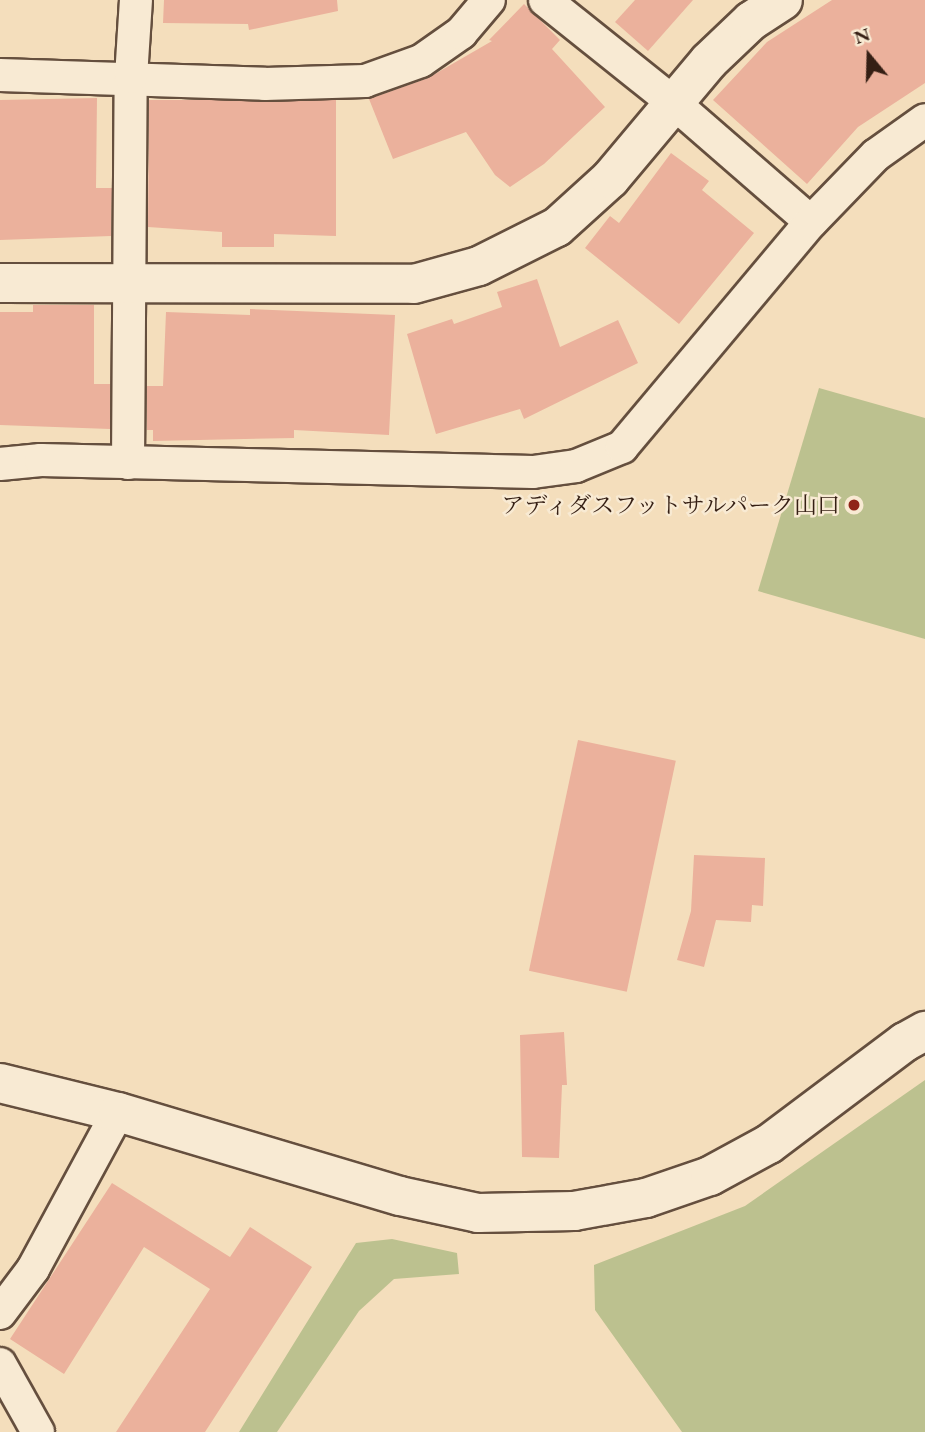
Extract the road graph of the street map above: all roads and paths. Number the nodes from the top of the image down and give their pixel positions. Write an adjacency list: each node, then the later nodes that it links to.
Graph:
1 (136, 0): 6 (street)
2 (489, 0): 6 (street)
3 (545, 0): 7 (street)
4 (783, 0): 7 (street)
5 (0, 75): 6 (street)
6 (131, 78): 10 (street)
7 (674, 103): 9 (street); 10 (street)
8 (925, 120): 9 (street)
9 (811, 222): 12 (street)
10 (128, 281): 11 (street); 12 (street)
11 (0, 283)
12 (128, 463): 13 (street)
13 (0, 464)
14 (925, 1031): 16 (street)
15 (0, 1083): 16 (street)
16 (118, 1112): 17 (street)
17 (0, 1313)
18 (0, 1364): 19 (street)
19 (38, 1432)

